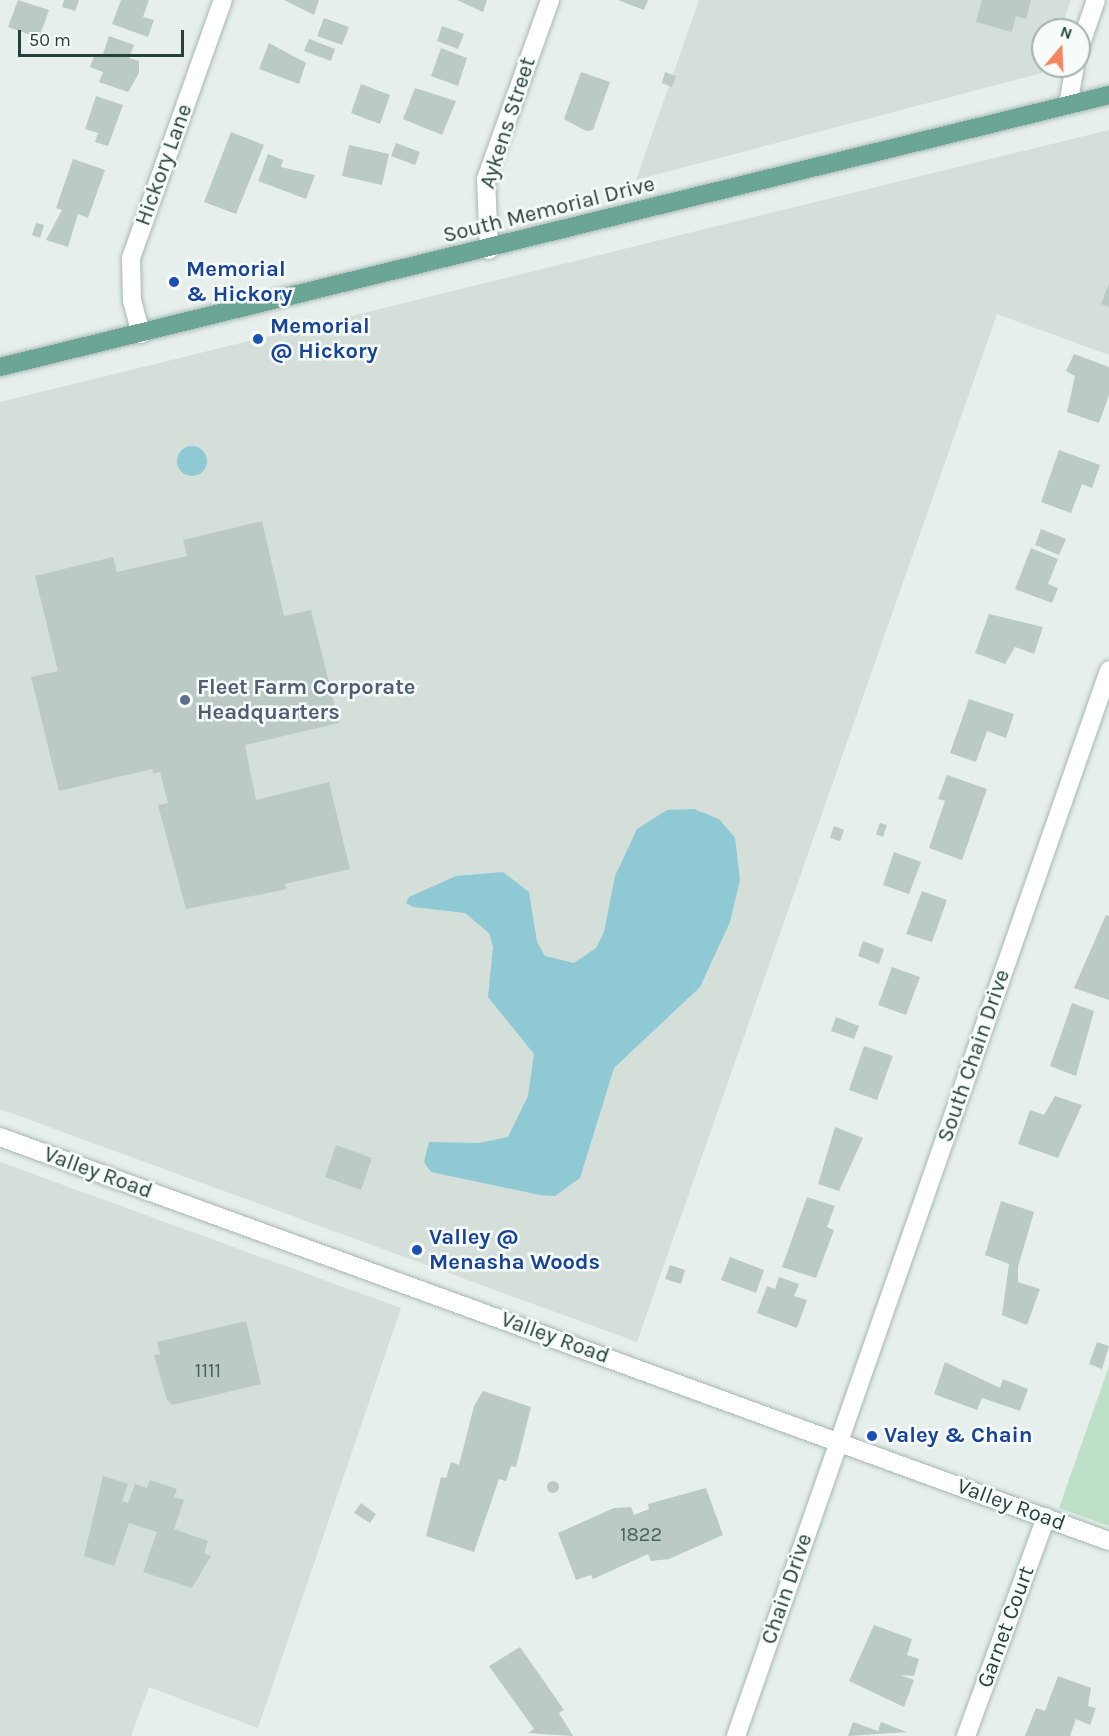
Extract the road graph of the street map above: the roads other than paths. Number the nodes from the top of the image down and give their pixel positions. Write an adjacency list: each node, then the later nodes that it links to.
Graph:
1 (223, 0): 9 (street, Hickory Lane)
2 (550, 0): 8 (street, Aykens Street)
3 (1096, 0): 4 (street)
4 (1090, 18)
5 (1073, 78): 7 (street)
6 (1109, 95): 7 (main road, South Memorial Drive)
7 (1068, 105): 8 (main road, South Memorial Drive)
8 (489, 249): 9 (main road, South Memorial Drive)
9 (141, 334): 10 (main road, South Memorial Drive)
10 (0, 368)
11 (1109, 670): 13 (street, South Chain Drive)
12 (0, 1137): 13 (street, Valley Road)
13 (838, 1442): 14 (street, Valley Road); 16 (street, Chain Drive)
14 (1046, 1517): 15 (street, Valley Road); 17 (street, Garnet Court)
15 (1109, 1540)
16 (736, 1736)
17 (966, 1736)

